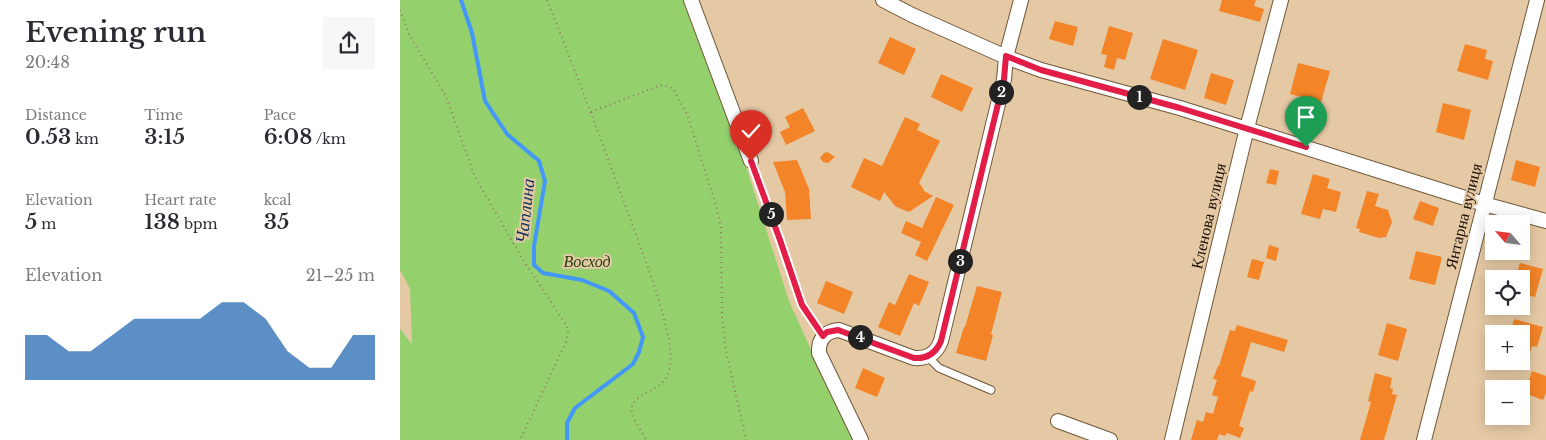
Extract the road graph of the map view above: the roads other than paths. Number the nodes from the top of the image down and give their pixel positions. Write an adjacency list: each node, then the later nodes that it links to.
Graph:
1 (692, 0): 8 (street)
2 (883, 0): 6 (street)
3 (1021, 0): 6 (street)
4 (1281, 0): 7 (street, Кленова вулиця)
5 (1537, 0): 9 (street, Янтарна вулиця)
6 (1006, 56): 7 (street); 11 (street)
7 (1247, 128): 9 (street); 16 (street, Кленова вулиця)
8 (751, 161)
9 (1484, 204): 10 (street); 17 (street, Янтарна вулиця)
10 (1546, 222)
11 (928, 356): 12 (lane); 14 (street)
12 (991, 390)
13 (1058, 421): 15 (street)
14 (861, 440)
15 (1110, 440)
16 (1172, 440)
17 (1424, 440)

